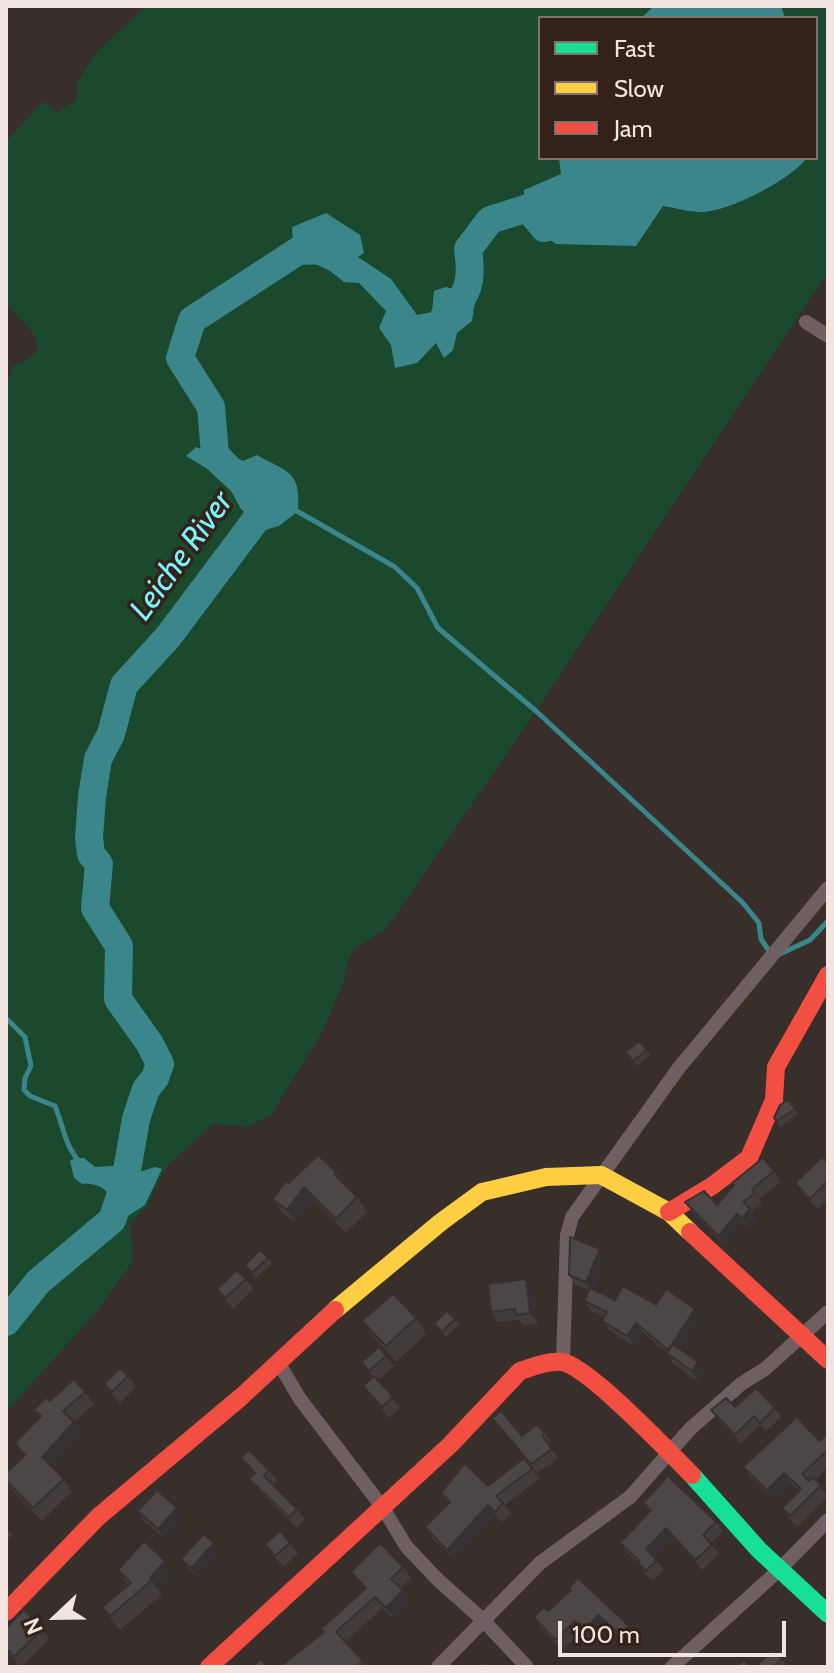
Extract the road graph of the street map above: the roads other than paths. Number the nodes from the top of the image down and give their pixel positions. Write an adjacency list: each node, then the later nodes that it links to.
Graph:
1 (806, 322): 2 (street)
2 (828, 336)
3 (828, 888): 5 (street)
4 (828, 975): 6 (street)
5 (601, 1175): 6 (street); 10 (street); 11 (street)
6 (669, 1212): 8 (street)
7 (828, 1312): 8 (street)
8 (801, 1335): 9 (street); 12 (street)
9 (828, 1360)
10 (278, 1362): 13 (street); 16 (street)
11 (563, 1362): 12 (street); 13 (street)
12 (670, 1452): 15 (street); 18 (street)
13 (383, 1508): 18 (street); 19 (street)
14 (828, 1520): 15 (street)
15 (779, 1570): 17 (street); 22 (street)
16 (6, 1612)
17 (828, 1614)
18 (483, 1620): 20 (street); 21 (street)
19 (209, 1667)
20 (438, 1667)
21 (527, 1667)
22 (672, 1667)

